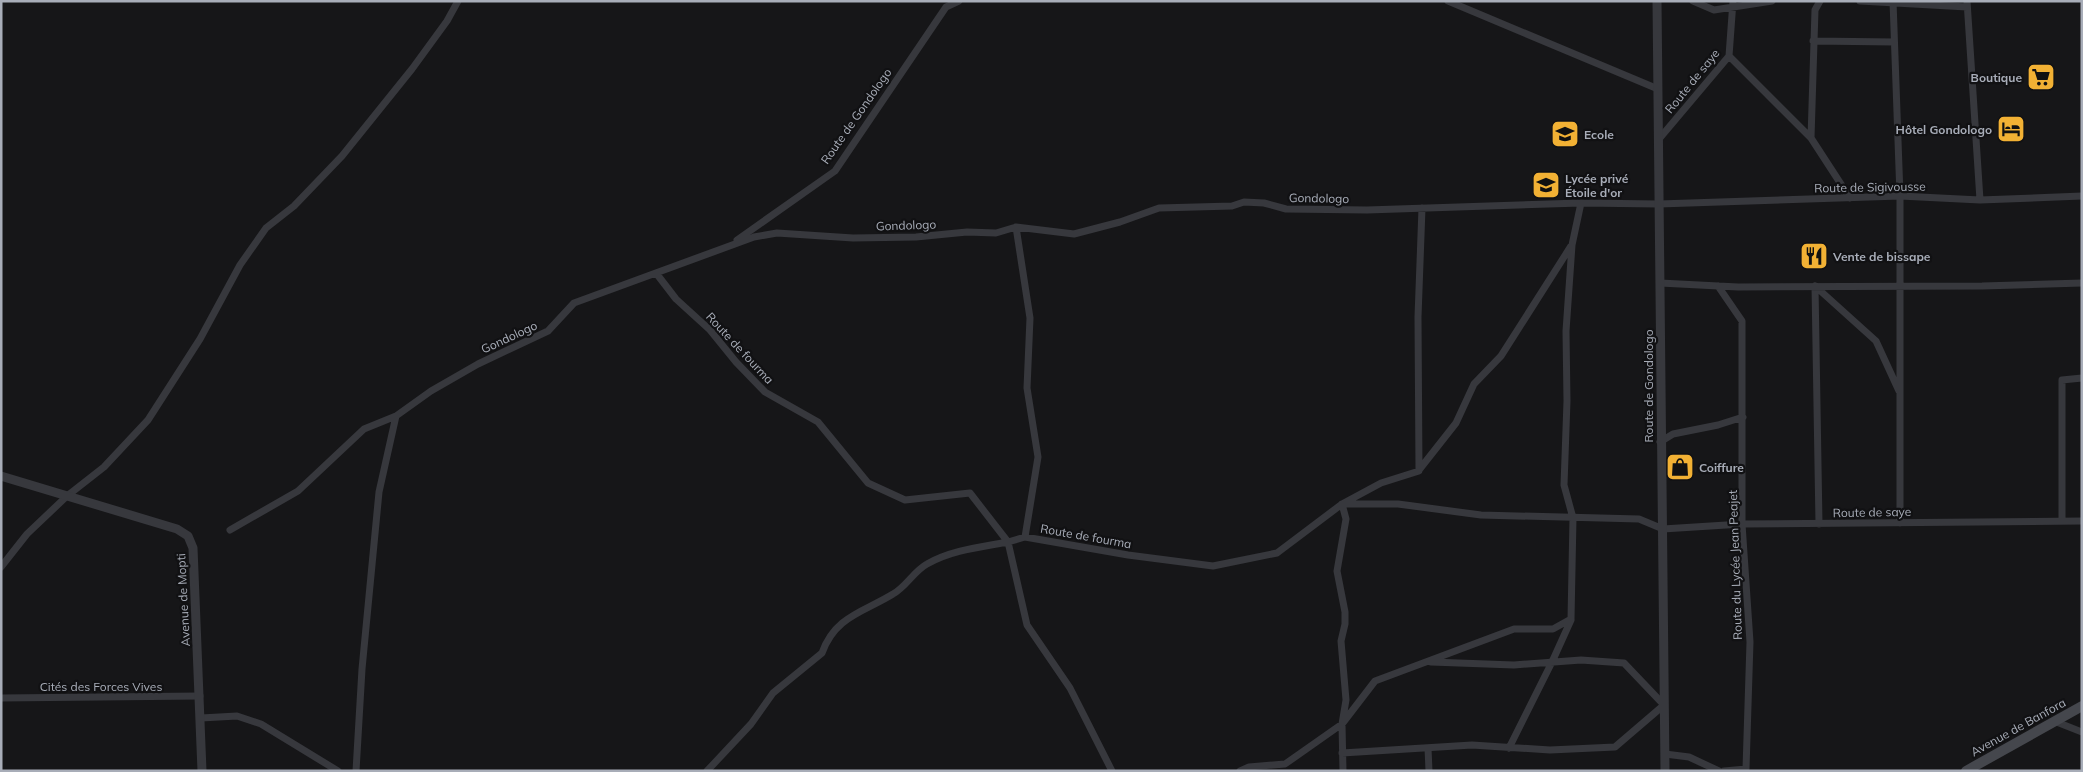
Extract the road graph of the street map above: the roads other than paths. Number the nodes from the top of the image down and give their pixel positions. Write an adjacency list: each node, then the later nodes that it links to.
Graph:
1 (458, 1): 41 (street)
2 (959, 1): 26 (street, Route de Gondologo)
3 (1448, 1): 15 (street)
4 (1657, 1): 15 (street, Route de Gondologo)
5 (1693, 1): 10 (street)
6 (1772, 1): 10 (street)
7 (1820, 1): 12 (street)
8 (1860, 1): 9 (street)
9 (1893, 2): 11 (street); 13 (street)
10 (1733, 4): 14 (street, Route de saye)
11 (1967, 4): 21 (street)
12 (1813, 41): 13 (street); 16 (street)
13 (1894, 42): 18 (street)
14 (1729, 56): 16 (street); 17 (street, Route de saye)
15 (1658, 89): 17 (street, Route de Gondologo)
16 (1811, 138): 20 (street)
17 (1658, 139): 23 (street, Route de Gondologo)
18 (1900, 196): 20 (street, Route de Sigivousse); 21 (street, Route de Sigivousse); 31 (street)
19 (2082, 196): 21 (street, Route de Sigivousse)
20 (1850, 198): 23 (street, Route de Sigivousse)
21 (1980, 200)
22 (1581, 204): 23 (street, Gondologo); 24 (street, Gondologo); 27 (street)
23 (1659, 204): 29 (street, Route de Gondologo)
24 (1422, 208): 25 (street, Gondologo); 39 (street)
25 (1016, 228): 26 (street, Gondologo); 51 (street)
26 (730, 245): 28 (street, Gondologo)
27 (1572, 245): 39 (street); 43 (street)
28 (656, 273): 36 (street, Gondologo); 52 (street, Route de fourma)
29 (1660, 283): 32 (street); 38 (street, Route de Gondologo)
30 (2082, 283): 31 (street)
31 (1900, 284): 33 (street); 35 (street)
32 (1718, 286): 33 (street); 37 (street, Route du Lycée Jean Peajet)
33 (1815, 286): 35 (street); 48 (street)
34 (2082, 378): 44 (street)
35 (1900, 393): 46 (street)
36 (396, 416): 50 (street, Gondologo); 71 (street)
37 (1743, 417): 38 (street); 47 (street, Route du Lycée Jean Peajet)
38 (1660, 442): 49 (street, Route de Gondologo)
39 (1419, 471): 42 (street, Route de fourma)
40 (1, 476): 41 (street, Avenue de Mopti)
41 (67, 496): 53 (street); 57 (street, Avenue de Mopti)
42 (1342, 504): 43 (street); 51 (street, Route de fourma); 63 (street)
43 (1573, 518): 49 (street); 54 (street)
44 (2062, 521): 45 (street, Route de saye); 46 (street, Route de saye)
45 (2082, 521)
46 (1900, 523): 48 (street, Route de saye)
47 (1742, 524): 48 (street, Route de saye); 49 (street, Route de saye); 79 (street, Route du Lycée Jean Peajet)
48 (1819, 524)
49 (1663, 529): 59 (street, Route de Gondologo)
50 (230, 530)
51 (1025, 537): 52 (street, Route de fourma)
52 (1008, 542): 72 (street); 73 (street)
53 (1, 567)
54 (1571, 619): 55 (street); 56 (street)
55 (1426, 662): 56 (street); 63 (street)
56 (1552, 662): 59 (street); 66 (street)
57 (200, 696): 58 (street, Cités des Forces Vives); 61 (street, Avenue de Mopti)
58 (1, 698)
59 (1664, 705): 66 (street); 68 (street, Route de Gondologo)
60 (2082, 706): 62 (main road, Avenue de Banfora)
61 (201, 718): 69 (street, Avenue de Mopti); 70 (street)
62 (2054, 721): 64 (street); 80 (main road, Avenue de Banfora)
63 (1342, 724): 67 (street); 74 (street)
64 (2082, 732)
65 (1428, 748): 66 (street); 67 (street); 76 (street)
66 (1510, 748)
67 (1342, 753): 75 (street)
68 (1665, 754): 77 (street, Route de Gondologo); 78 (street)
69 (202, 771)
70 (338, 771)
71 (356, 771)
72 (706, 771)
73 (1112, 771)
74 (1240, 771)
75 (1343, 771)
76 (1429, 771)
77 (1665, 771)
78 (1719, 771)
79 (1724, 771)
80 (1966, 771)

